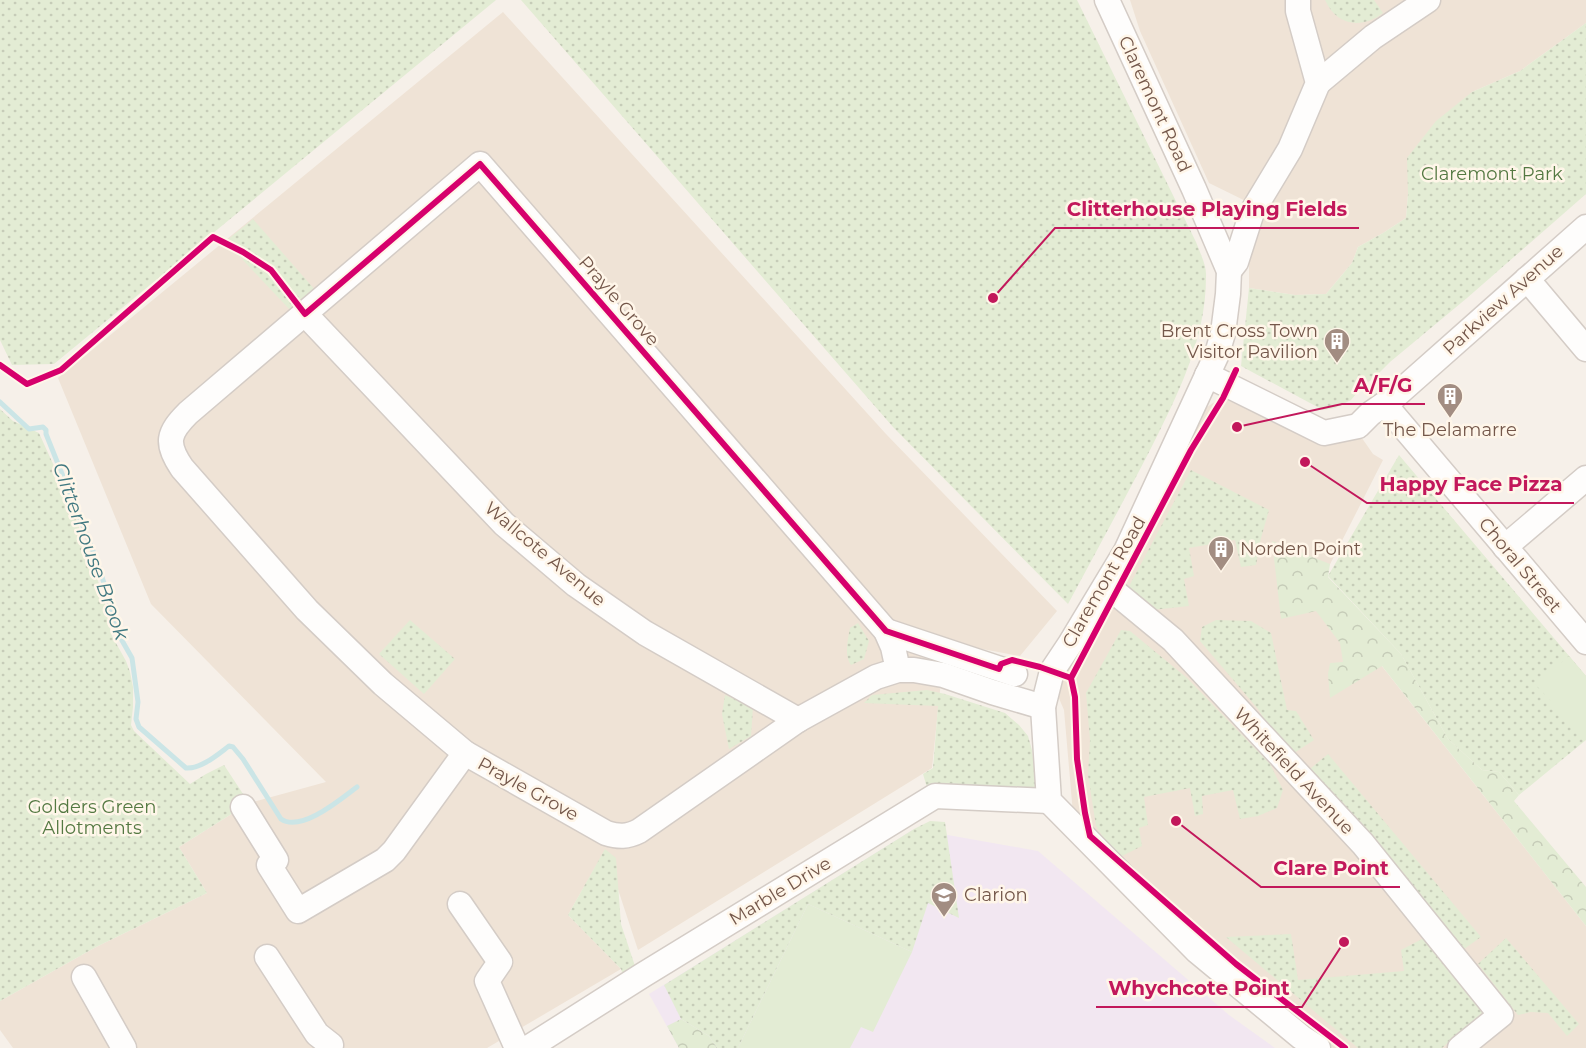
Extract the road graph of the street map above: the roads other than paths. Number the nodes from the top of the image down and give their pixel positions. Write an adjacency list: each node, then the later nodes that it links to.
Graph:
1 (1107, 0): 6 (street, Claremont Road)
2 (1298, 0): 4 (street)
3 (1428, 0): 4 (street)
4 (1318, 83): 6 (street)
5 (1586, 227): 7 (street, Parkview Avenue)
6 (1229, 271): 10 (street, Claremont Road)
7 (1527, 279): 9 (street); 11 (street, Parkview Avenue)
8 (305, 314): 15 (street, Prayle Grove); 20 (street, Wallcote Avenue); 21 (street, Prayle Grove)
9 (1586, 349)
10 (1208, 375): 11 (street, Parkview Avenue); 14 (street, Claremont Road)
11 (1389, 402): 13 (street, Choral Street)
12 (1586, 478): 13 (street)
13 (1505, 547): 16 (street, Choral Street)
14 (1105, 587): 19 (street, Claremont Road); 32 (street, Whitefield Avenue)
15 (886, 631): 17 (street, Prayle Grove); 18 (street)
16 (1586, 642)
17 (898, 670): 19 (street, Prayle Grove); 20 (street, Prayle Grove)
18 (1015, 674)
19 (1043, 707): 22 (street, Claremont Road)
20 (798, 720): 21 (street, Prayle Grove)
21 (465, 753): 23 (street)
22 (1049, 801): 30 (street, Marble Drive); 31 (street)
23 (243, 807)
24 (460, 903): 29 (street)
25 (267, 957): 27 (street)
26 (84, 977): 28 (street)
27 (330, 1047)
28 (124, 1048)
29 (517, 1048)
30 (528, 1048)
31 (1318, 1048)
32 (1460, 1048)

